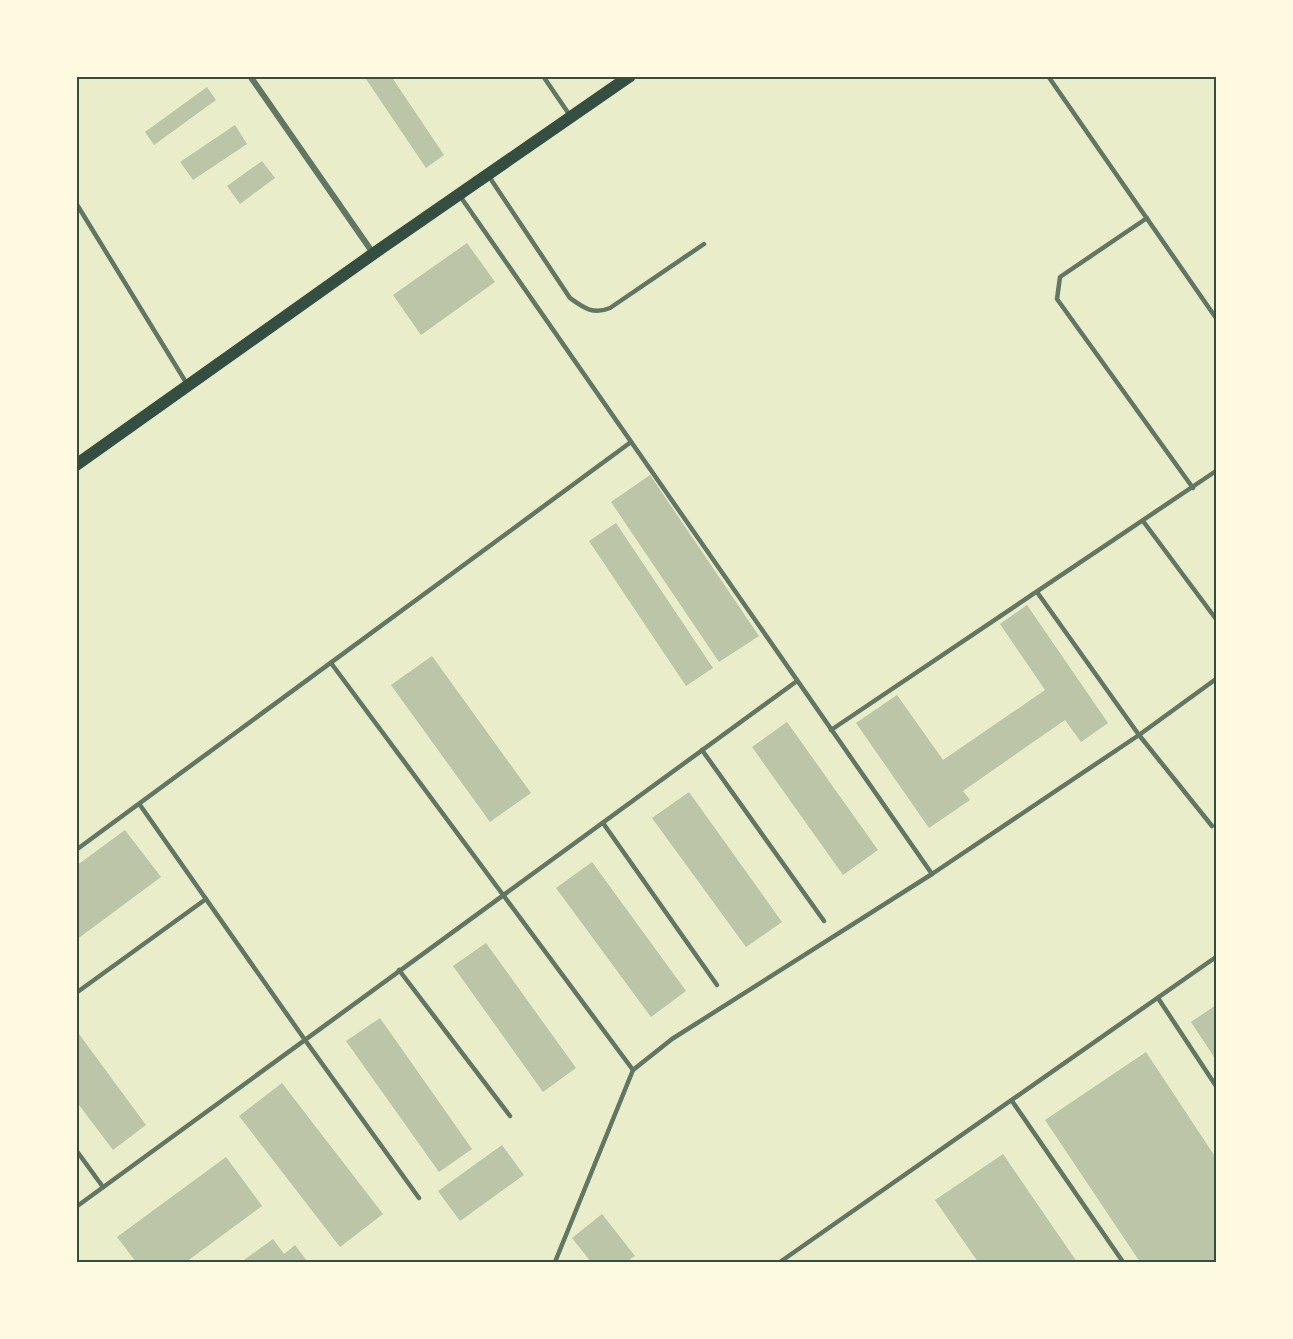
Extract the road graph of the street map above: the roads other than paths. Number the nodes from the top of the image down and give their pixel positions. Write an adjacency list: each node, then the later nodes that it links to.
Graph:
1 (250, 76): 11 (street)
2 (543, 76): 5 (lane)
3 (630, 76): 5 (main road)
4 (1048, 76): 9 (lane)
5 (571, 117): 6 (main road)
6 (488, 175): 7 (main road); 10 (lane)
7 (460, 196): 11 (main road); 16 (lane)
8 (76, 203): 15 (lane)
9 (1147, 218): 13 (lane); 19 (lane)
10 (705, 244)
11 (373, 254): 15 (main road)
12 (1216, 303): 13 (lane)
13 (1210, 308): 14 (lane)
14 (1216, 318)
15 (188, 387): 17 (main road)
16 (631, 442): 23 (lane); 25 (lane)
17 (76, 465)
18 (1216, 471): 19 (lane)
19 (1192, 488): 20 (lane)
20 (1143, 521): 21 (lane); 22 (lane)
21 (1036, 592): 26 (lane); 27 (lane)
22 (1216, 619)
23 (331, 663): 29 (lane); 34 (lane)
24 (1216, 679): 27 (lane)
25 (796, 681): 26 (lane); 28 (lane)
26 (831, 730): 33 (lane)
27 (1139, 735): 31 (lane); 33 (lane)
28 (702, 750): 30 (lane); 36 (lane)
29 (140, 805): 32 (lane); 35 (lane)
30 (603, 823): 34 (lane); 39 (lane)
31 (1212, 826)
32 (76, 850)
33 (932, 874): 43 (lane)
34 (503, 896): 38 (lane); 43 (lane)
35 (207, 899): 40 (lane); 42 (lane)
36 (824, 921)
37 (1216, 957): 41 (lane)
38 (399, 970): 42 (lane); 46 (lane)
39 (717, 985)
40 (76, 993)
41 (1158, 998): 44 (lane); 45 (lane)
42 (304, 1040): 48 (lane); 49 (lane)
43 (633, 1070): 51 (lane)
44 (1216, 1086)
45 (1012, 1101): 52 (lane); 53 (lane)
46 (510, 1116)
47 (76, 1150): 48 (lane)
48 (103, 1188): 50 (lane)
49 (419, 1198)
50 (76, 1207)
51 (555, 1263)
52 (780, 1263)
53 (1123, 1263)

